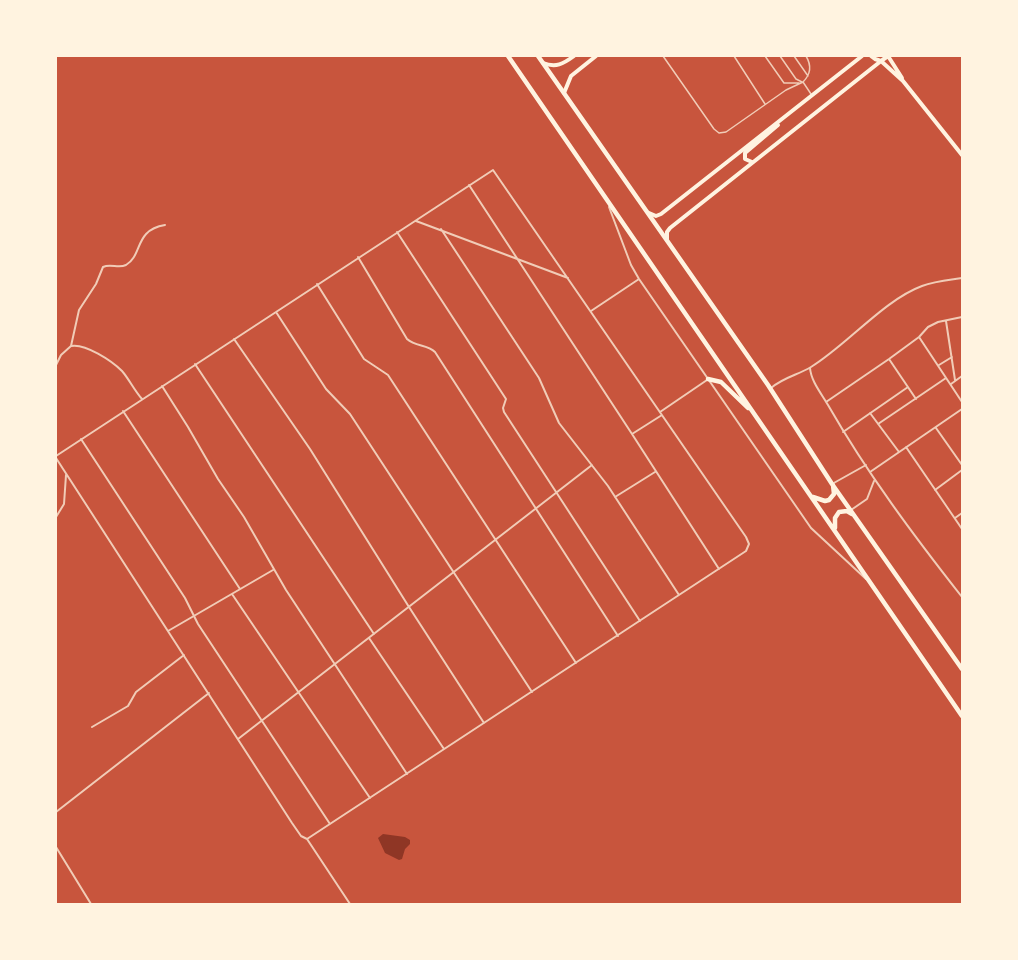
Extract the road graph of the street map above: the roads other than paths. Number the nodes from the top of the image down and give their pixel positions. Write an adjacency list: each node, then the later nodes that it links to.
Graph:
1 (508, 56): 26 (highway)
2 (538, 56): 15 (highway)
3 (574, 56): 15 (main road)
4 (596, 56): 19 (main road)
5 (663, 56): 21 (lane)
6 (734, 56): 21 (lane)
7 (765, 56): 18 (lane)
8 (780, 56): 18 (lane)
9 (794, 56): 16 (lane)
10 (806, 56): 16 (lane)
11 (862, 56): 20 (main road)
12 (871, 56): 14 (main road)
13 (888, 56): 14 (main road); 17 (main road)
14 (881, 61): 17 (main road); 24 (main road)
15 (543, 63): 19 (highway)
16 (808, 76): 18 (lane)
17 (903, 81): 23 (main road)
18 (803, 82): 20 (lane); 21 (lane)
19 (564, 93): 27 (highway)
20 (812, 95): 22 (main road)
21 (766, 104)
22 (784, 117): 24 (main road); 27 (main road)
23 (963, 155)
24 (753, 162): 32 (main road)
25 (469, 185): 28 (street); 34 (street); 35 (street)
26 (606, 198): 37 (street); 69 (highway)
27 (648, 213): 32 (highway)
28 (415, 220): 30 (street); 31 (street)
29 (165, 225): 45 (street)
30 (441, 229): 34 (street); 78 (street)
31 (397, 232): 33 (street); 88 (street)
32 (667, 241): 59 (highway)
33 (358, 257): 38 (street); 91 (street)
34 (516, 257): 35 (street); 73 (street)
35 (568, 278): 39 (street)
36 (963, 278): 51 (street)
37 (639, 279): 39 (street); 54 (street)
38 (317, 284): 40 (street); 98 (street)
39 (591, 311): 66 (street)
40 (275, 312): 44 (street); 101 (street)
41 (963, 317): 42 (street)
42 (946, 320): 43 (street); 46 (street)
43 (919, 337): 47 (street); 50 (street)
44 (234, 339): 48 (street); 107 (street)
45 (71, 346): 49 (street); 60 (street)
46 (951, 357): 50 (street); 55 (street)
47 (889, 359): 58 (street); 62 (street)
48 (195, 364): 57 (street); 111 (street)
49 (56, 365)
50 (938, 366): 53 (street)
51 (810, 368): 59 (street); 62 (street)
52 (963, 376): 55 (street)
53 (946, 378): 56 (street); 61 (street)
54 (708, 379): 66 (street); 69 (highway); 102 (street)
55 (955, 380): 56 (street)
56 (951, 384): 63 (street)
57 (162, 386): 60 (street); 100 (street)
58 (909, 387): 61 (street); 67 (street)
59 (771, 388): 86 (highway)
60 (142, 399): 65 (street)
61 (916, 399): 70 (street)
62 (826, 402): 72 (street)
63 (963, 402)
64 (963, 409): 71 (street)
65 (123, 411): 74 (street); 103 (street)
66 (660, 412): 68 (street)
67 (870, 413): 70 (street); 72 (street)
68 (662, 416): 73 (street); 99 (street)
69 (757, 417): 90 (highway)
70 (878, 424): 76 (street)
71 (936, 427): 75 (street); 80 (street)
72 (843, 432): 79 (street)
73 (632, 434): 82 (street)
74 (80, 438): 77 (street); 108 (street)
75 (906, 447): 76 (street); 87 (street)
76 (899, 452): 83 (street)
77 (56, 457): 84 (street)
78 (592, 465): 88 (street); 89 (street)
79 (866, 465): 83 (street); 86 (street)
80 (963, 465)
81 (963, 470): 87 (street)
82 (656, 472): 89 (street); 99 (street)
83 (870, 472): 85 (street)
84 (66, 475): 94 (street); 110 (street)
85 (875, 480): 92 (street); 106 (street)
86 (833, 484): 90 (highway); 92 (highway)
87 (935, 489): 95 (street)
88 (556, 492): 91 (street); 109 (street)
89 (615, 497): 105 (street)
90 (813, 497): 96 (highway)
91 (535, 509): 98 (street); 112 (street)
92 (853, 513): 96 (highway); 117 (highway)
93 (963, 513): 95 (street)
94 (56, 517)
95 (955, 518): 97 (street)
96 (835, 529): 102 (highway)
97 (963, 529)
98 (495, 541): 101 (street); 115 (street)
99 (719, 569): 105 (street)
100 (273, 570): 103 (street); 116 (street)
101 (454, 573): 107 (street); 118 (street)
102 (871, 584): 121 (highway)
103 (240, 589): 104 (street)
104 (232, 594): 108 (street); 120 (street)
105 (679, 595): 109 (street)
106 (963, 597)
107 (409, 607): 111 (street); 123 (street)
108 (194, 615): 110 (street); 122 (street)
109 (640, 621): 112 (street)
110 (168, 631): 114 (street)
111 (374, 634): 113 (street)
112 (618, 636): 115 (street)
113 (369, 638): 116 (street); 126 (street)
114 (184, 655): 119 (street); 124 (street)
115 (576, 663): 118 (street)
116 (335, 664): 120 (street); 127 (street)
117 (963, 669)
118 (532, 692): 123 (street)
119 (209, 693): 125 (street); 129 (street)
120 (299, 693): 122 (street); 128 (street)
121 (963, 716)
122 (263, 720): 125 (street); 130 (street)
123 (484, 723): 126 (street)
124 (92, 727)
125 (238, 740): 131 (street)
126 (444, 749): 127 (street)
127 (407, 774): 128 (street)
128 (370, 798): 130 (street)
129 (56, 812)
130 (330, 824): 131 (street)
131 (307, 839): 134 (street)
132 (56, 847): 133 (street)
133 (90, 904)
134 (350, 904)

